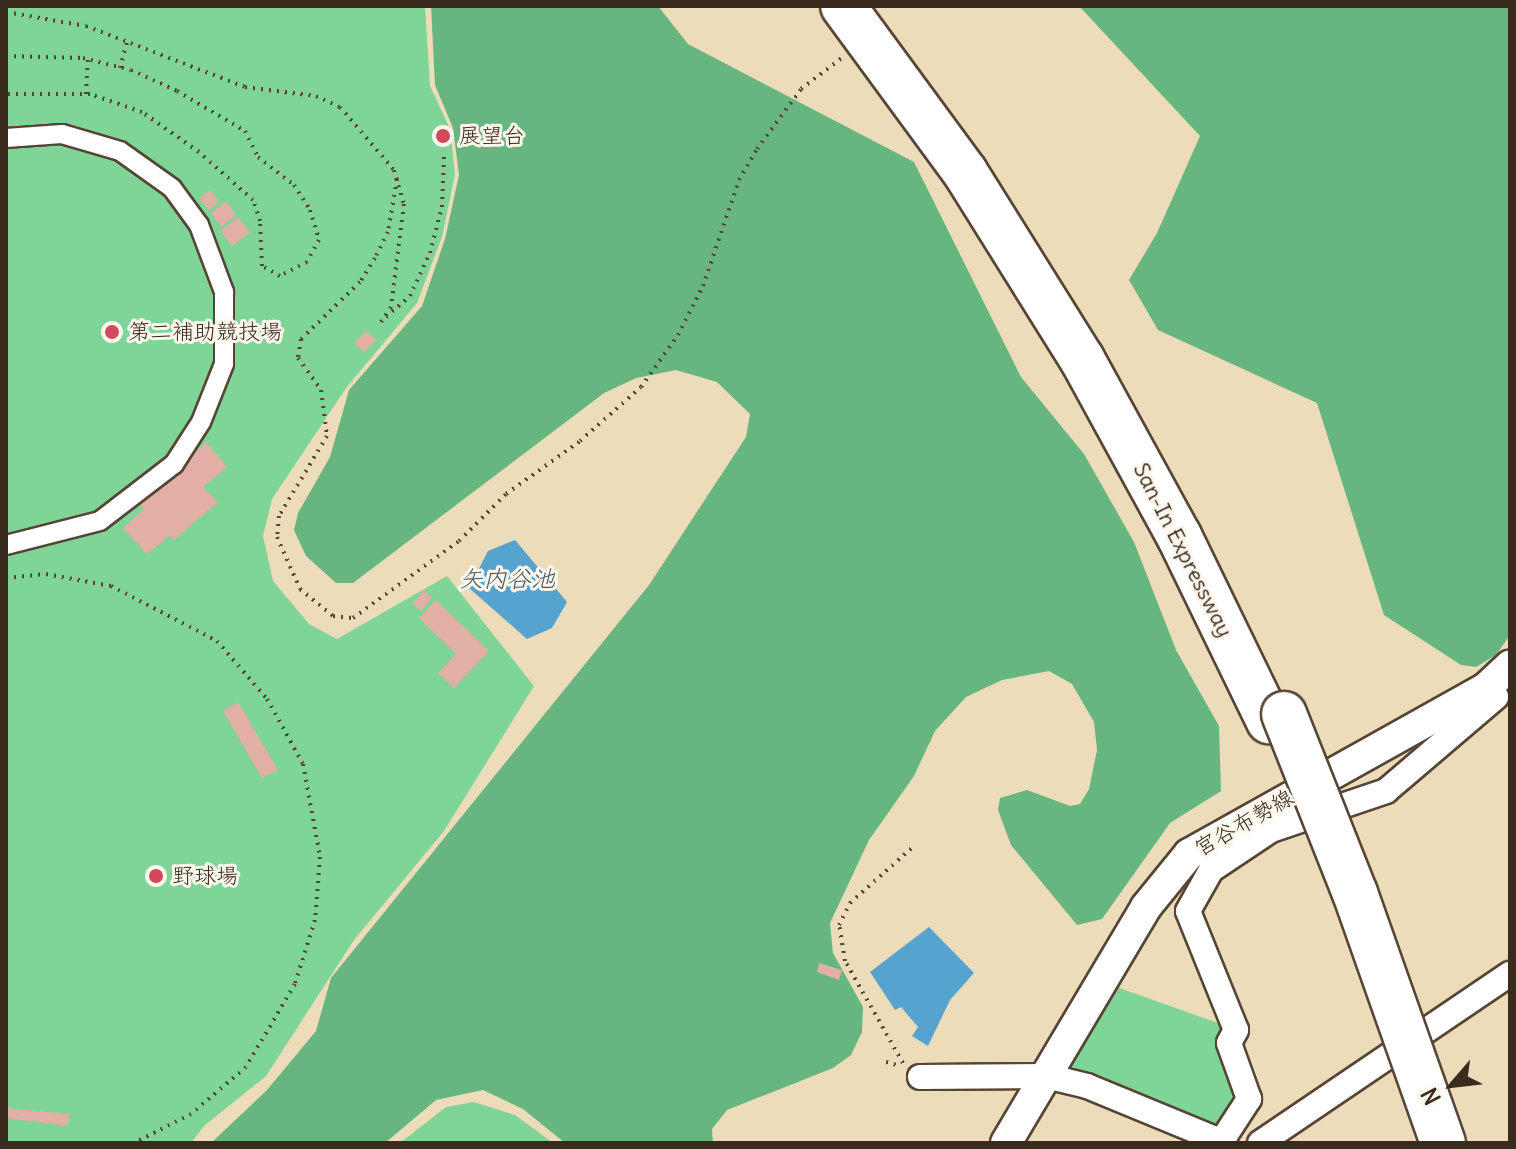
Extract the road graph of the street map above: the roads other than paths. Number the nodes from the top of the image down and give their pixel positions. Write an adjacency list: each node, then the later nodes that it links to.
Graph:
1 (843, 6): 7 (highway, San-In Expressway)
2 (863, 6): 7 (highway, San-In Expressway)
3 (6, 138): 4 (street)
4 (6, 545)
5 (1510, 666): 6 (street, 宮谷布勢線)
6 (1497, 698): 10 (street, 宮谷布勢線); 11 (street)
7 (1276, 718): 14 (highway, San-In Expressway); 15 (highway, San-In Expressway, bridge)
8 (1510, 974): 13 (street)
9 (913, 1072): 10 (street)
10 (1046, 1076): 11 (street); 12 (street, 宮谷布勢線)
11 (1224, 1141)
12 (1006, 1143)
13 (1260, 1143)
14 (1426, 1143)
15 (1443, 1143)

